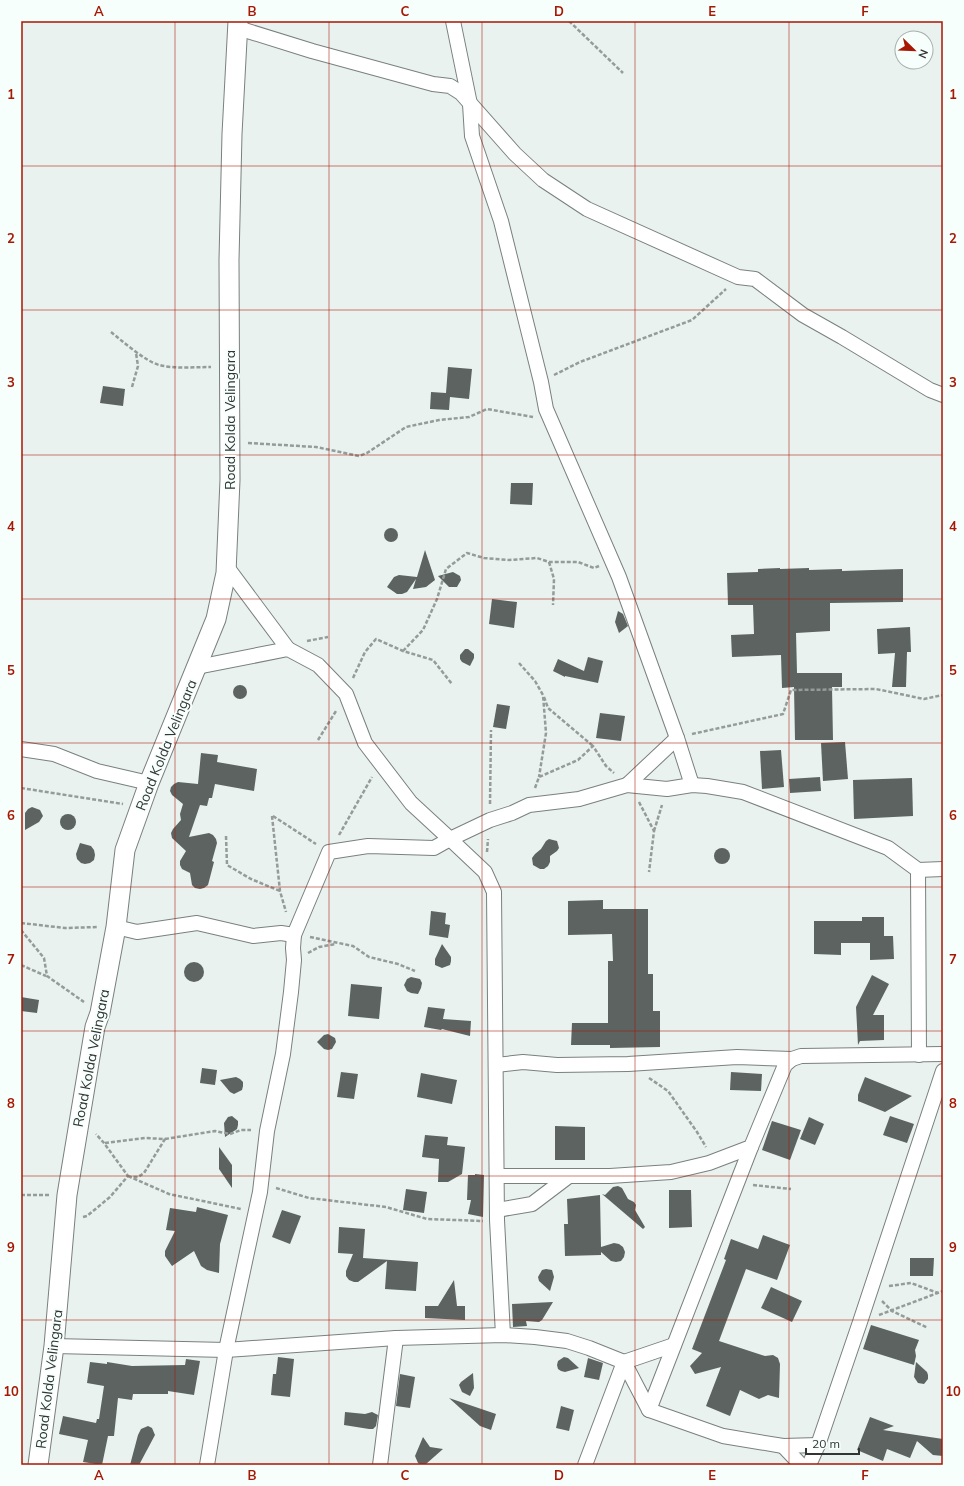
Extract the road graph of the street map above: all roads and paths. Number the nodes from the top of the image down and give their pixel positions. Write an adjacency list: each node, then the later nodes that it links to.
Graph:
1 (452, 21): 5 (street)
2 (569, 21): 4 (path)
3 (238, 24): 5 (street); 9 (main road, Road Kolda Velingara)
4 (623, 73)
5 (470, 104): 6 (street); 10 (street)
6 (738, 277): 10 (path); 12 (street)
7 (111, 332): 8 (path)
8 (136, 352): 9 (path); 11 (path)
9 (230, 367): 14 (main road, Road Kolda Velingara)
10 (541, 382): 13 (street)
11 (132, 387)
12 (943, 395)
13 (551, 420): 14 (path); 15 (street)
14 (230, 441): 17 (main road, Road Kolda Velingara)
15 (611, 560): 16 (path); 28 (street)
16 (549, 562): 18 (path); 20 (path)
17 (227, 567): 19 (street); 22 (main road, Road Kolda Velingara)
18 (553, 605)
19 (288, 649): 22 (street); 24 (street)
20 (403, 651): 23 (path); 24 (path)
21 (519, 663): 25 (path)
22 (197, 667): 34 (main road, Road Kolda Velingara)
23 (452, 684)
24 (346, 694): 29 (path); 43 (street)
25 (543, 695): 30 (path); 33 (path)
26 (943, 695): 28 (path)
27 (491, 730): 40 (path)
28 (677, 738): 35 (street); 36 (street)
29 (318, 740)
30 (593, 746)
31 (21, 749): 34 (street)
32 (370, 770): 44 (path)
33 (539, 778)
34 (149, 783): 39 (main road, Road Kolda Velingara)
35 (628, 785): 38 (street); 40 (street)
36 (692, 785): 38 (street); 46 (street)
37 (21, 788): 39 (path)
38 (667, 789): 41 (path)
39 (141, 806): 50 (main road, Road Kolda Velingara)
40 (490, 820): 43 (street); 47 (path)
41 (654, 831)
42 (226, 836): 48 (path)
43 (450, 839): 44 (street); 47 (street)
44 (328, 852): 48 (path); 52 (street)
45 (943, 869): 46 (street)
46 (918, 870): 60 (street)
47 (484, 872): 63 (street)
48 (280, 891): 52 (path)
49 (21, 923): 50 (path)
50 (116, 927): 52 (street); 58 (main road, Road Kolda Velingara)
51 (21, 930): 57 (path)
52 (294, 936): 53 (path); 54 (street)
53 (338, 943): 54 (path); 56 (path)
54 (294, 960): 66 (street)
55 (21, 965): 57 (path)
56 (415, 972)
57 (47, 976): 58 (path)
58 (100, 1013): 65 (main road, Road Kolda Velingara)
59 (943, 1054): 60 (street)
60 (919, 1055): 61 (street)
61 (792, 1059): 62 (street); 69 (street)
62 (628, 1064): 63 (street); 70 (path)
63 (496, 1065): 72 (street)
64 (943, 1071): 82 (street)
65 (80, 1117): 68 (path); 78 (main road, Road Kolda Velingara)
66 (268, 1131): 67 (path); 76 (street)
67 (165, 1139): 68 (path); 71 (path)
68 (104, 1143): 71 (path)
69 (751, 1146): 70 (street); 74 (street)
70 (714, 1161): 73 (street)
71 (128, 1176): 79 (path); 81 (path)
72 (497, 1176): 73 (street); 80 (street)
73 (569, 1176): 80 (street)
74 (736, 1184): 75 (path); 90 (street)
75 (791, 1189)
76 (260, 1192): 79 (street); 80 (path)
77 (21, 1195): 78 (path)
78 (67, 1195): 81 (main road, Road Kolda Velingara)
79 (256, 1213): 92 (street)
80 (497, 1215): 88 (street)
81 (65, 1223): 91 (main road, Road Kolda Velingara)
82 (871, 1290): 84 (path); 85 (path); 86 (street)
83 (943, 1291): 84 (path)
84 (938, 1292): 85 (path)
85 (892, 1311): 86 (path); 87 (path)
86 (860, 1322): 95 (street)
87 (928, 1328)
88 (503, 1335): 89 (street); 93 (street)
89 (396, 1338): 92 (street); 99 (street)
90 (674, 1345): 93 (street); 94 (street)
91 (54, 1346): 92 (street); 97 (main road, Road Kolda Velingara)
92 (226, 1350): 98 (street)
93 (624, 1362): 94 (street); 100 (street)
94 (649, 1410): 96 (street)
95 (818, 1445): 96 (street); 102 (street)
96 (783, 1446): 101 (street)
97 (38, 1465)
98 (207, 1465)
99 (380, 1465)
100 (585, 1465)
101 (801, 1465)
102 (810, 1465)

